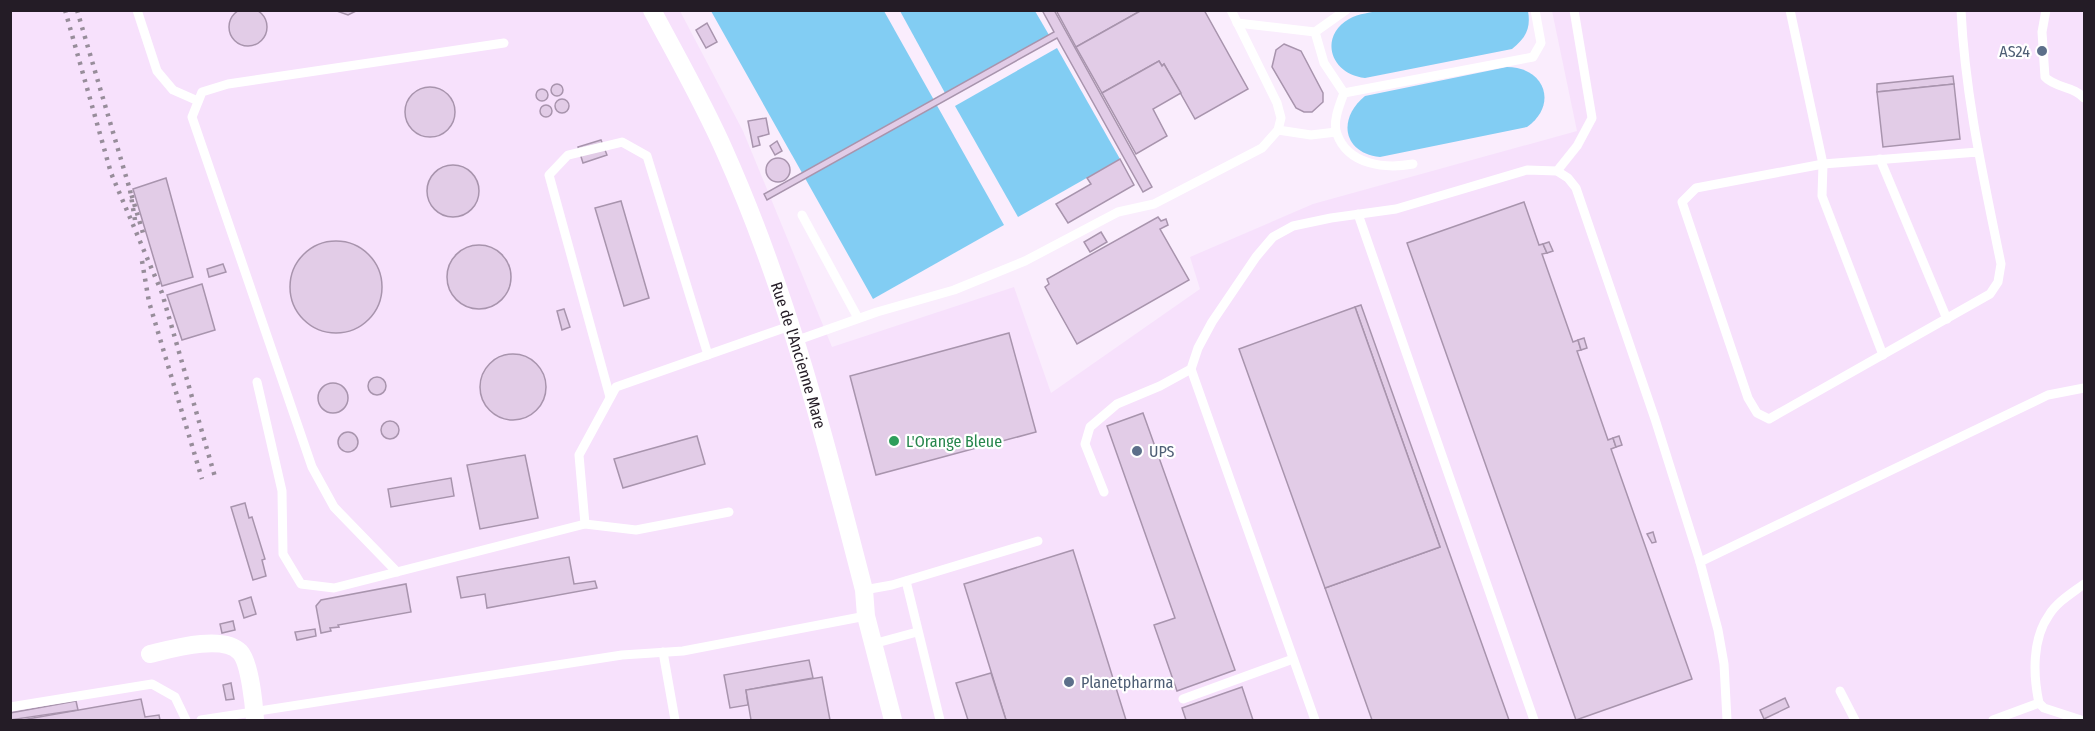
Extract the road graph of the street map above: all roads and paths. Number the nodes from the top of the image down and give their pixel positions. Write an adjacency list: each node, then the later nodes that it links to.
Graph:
1 (137, 10): 15 (lane)
2 (652, 10): 27 (street, Rue de l'Ancienne Mare)
3 (1231, 10): 10 (lane)
4 (1346, 10): 11 (lane)
5 (1535, 10): 13 (lane)
6 (1574, 10): 22 (lane)
7 (1790, 10): 21 (lane)
8 (1961, 10): 18 (lane)
9 (2046, 10): 14 (lane)
10 (1237, 23): 11 (lane); 16 (lane)
11 (1315, 32): 13 (lane)
12 (504, 44): 15 (lane)
13 (1344, 93): 17 (lane)
14 (2085, 98)
15 (198, 101): 39 (lane)
16 (1278, 130): 17 (lane); 25 (lane)
17 (1336, 132): 20 (lane)
18 (1978, 152): 19 (lane); 26 (lane)
19 (1880, 159): 21 (lane); 26 (lane)
20 (1413, 164)
21 (1823, 164): 29 (lane); 29 (lane)
22 (1557, 171): 23 (lane); 38 (lane)
23 (1358, 214): 30 (lane); 60 (lane)
24 (802, 215): 25 (lane)
25 (858, 318): 27 (lane)
26 (1947, 319): 29 (lane)
27 (793, 333): 28 (lane); 42 (street, Rue de l'Ancienne Mare)
28 (708, 355): 33 (lane); 33 (lane)
29 (1882, 355)
30 (1191, 369): 34 (lane); 48 (lane)
31 (257, 382): 39 (lane)
32 (2085, 388): 38 (lane)
33 (610, 397): 36 (lane)
34 (1104, 492)
35 (729, 512): 36 (lane)
36 (585, 524): 39 (lane)
37 (1038, 541): 40 (lane)
38 (1700, 561): 61 (lane)
39 (397, 572)
40 (906, 581): 42 (lane); 44 (lane)
41 (2085, 584): 51 (lane)
42 (864, 590): 43 (street, Rue de l'Ancienne Mare)
43 (866, 616): 45 (street, Rue de l'Ancienne Mare); 46 (lane)
44 (917, 632): 45 (lane); 58 (lane)
45 (873, 644): 57 (street, Rue de l'Ancienne Mare)
46 (663, 652): 53 (lane); 56 (lane)
47 (150, 654): 53 (street)
48 (1293, 659): 50 (lane); 59 (lane)
49 (1840, 691): 62 (lane)
50 (1183, 699)
51 (2039, 703): 63 (lane); 64 (lane)
52 (10, 707): 54 (lane)
53 (255, 717): 55 (lane)
54 (186, 720)
55 (201, 720)
56 (675, 720)
57 (893, 720)
58 (940, 720)
59 (1315, 720)
60 (1534, 720)
61 (1727, 720)
62 (1855, 720)
63 (1993, 720)
64 (2081, 720)

